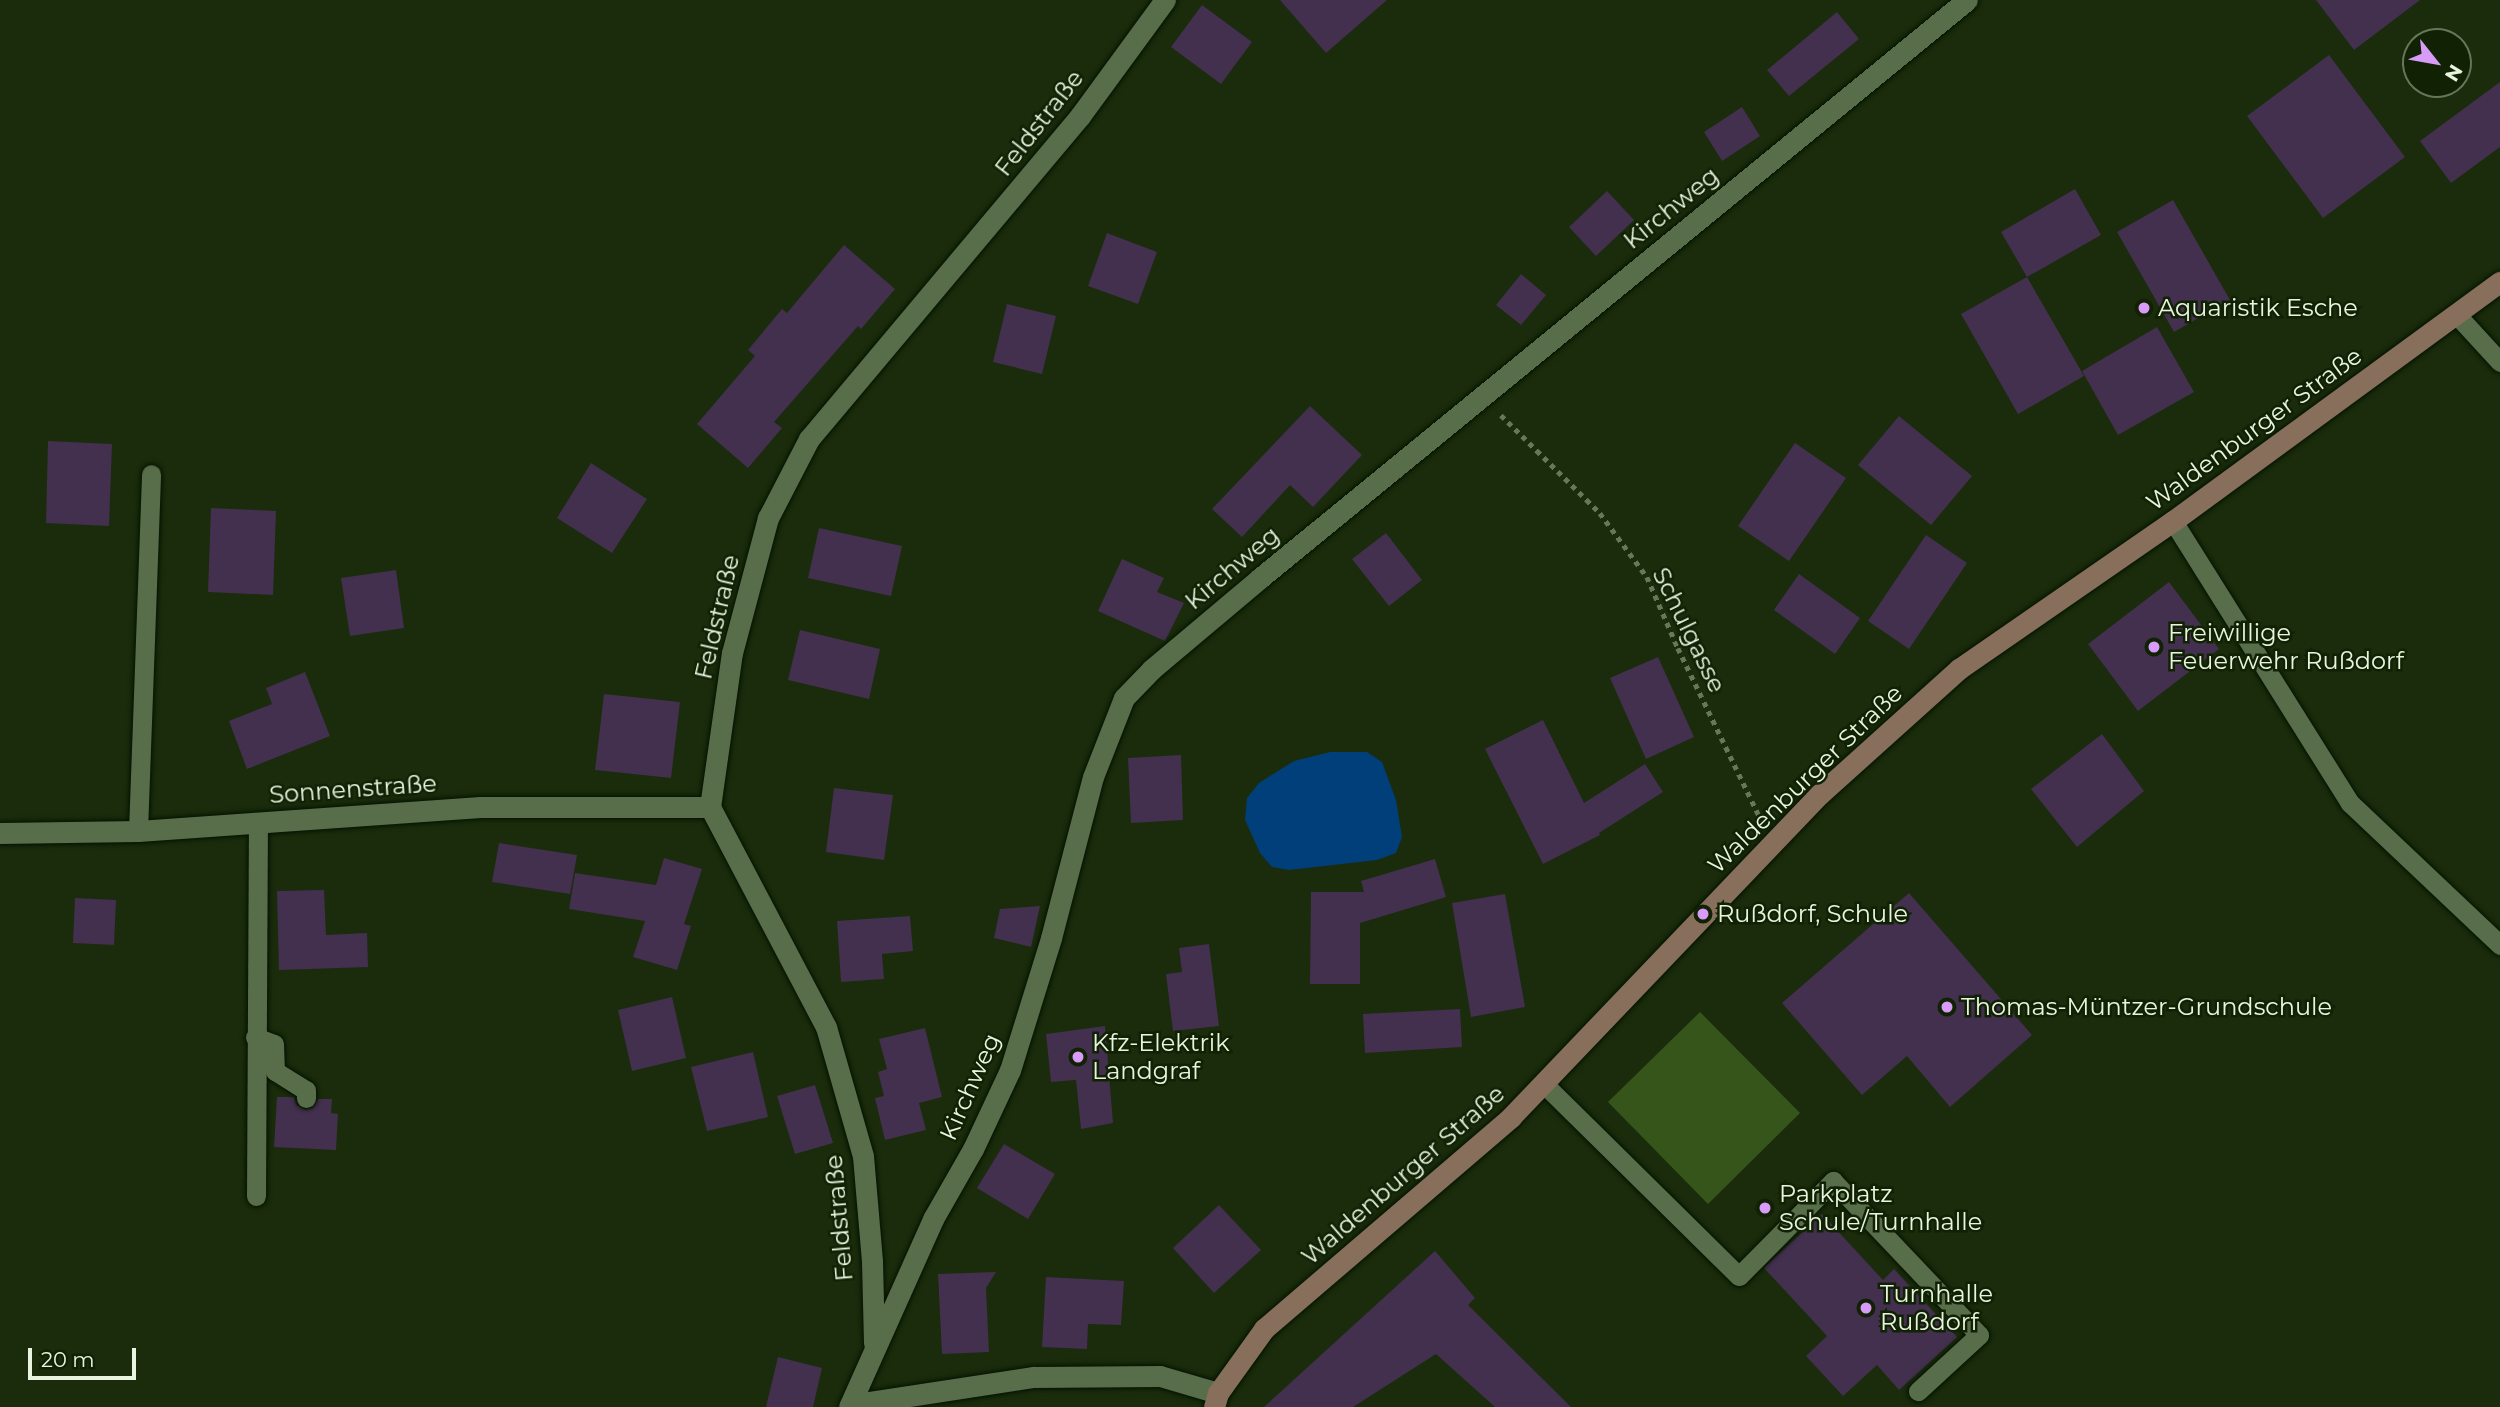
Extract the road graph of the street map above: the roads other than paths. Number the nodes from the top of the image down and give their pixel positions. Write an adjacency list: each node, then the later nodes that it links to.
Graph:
1 (1165, 0): 8 (street, Feldstraße)
2 (1967, 0): 17 (street, Kirchweg)
3 (2500, 282): 4 (main road, Waldenburger Straße)
4 (2456, 314): 5 (lane); 7 (main road, Waldenburger Straße)
5 (2500, 362)
6 (151, 474): 10 (lane)
7 (2174, 521): 12 (lane); 14 (main road, Waldenburger Straße)
8 (710, 807): 9 (street, Sonnenstraße); 17 (street, Feldstraße)
9 (258, 822): 10 (street, Sonnenstraße); 13 (lane)
10 (138, 831): 11 (street, Sonnenstraße)
11 (0, 833)
12 (2500, 945)
13 (255, 1037): 15 (lane); 16 (lane)
14 (1545, 1085): 19 (lane); 20 (main road, Waldenburger Straße)
15 (306, 1098)
16 (256, 1196)
17 (874, 1347): 21 (street, Kirchweg)
18 (1034, 1377): 20 (street, Waldenburger Straße); 21 (street, Kirchweg)
19 (1918, 1391)
20 (1216, 1400)
21 (849, 1406)

